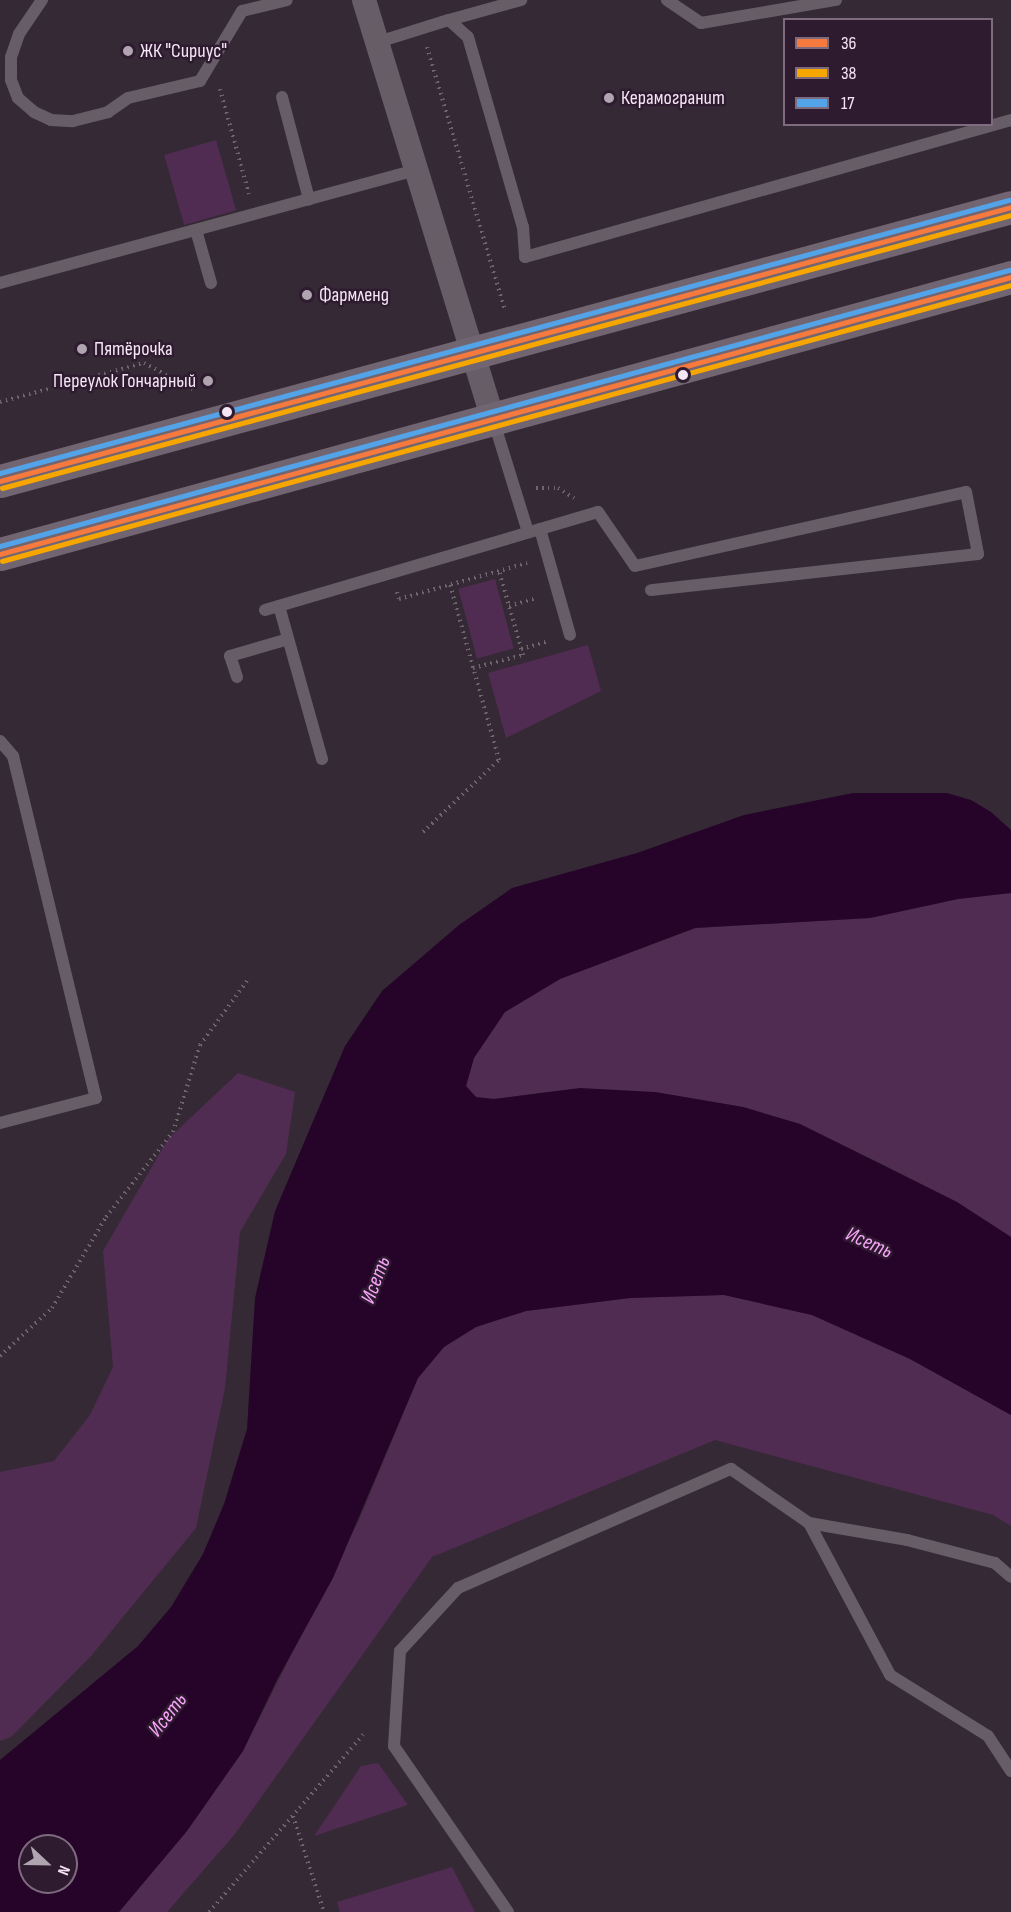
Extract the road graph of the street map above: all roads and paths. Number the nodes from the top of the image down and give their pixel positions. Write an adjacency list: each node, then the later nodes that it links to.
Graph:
1 (42, 0): 10 (lane)
2 (287, 0): 10 (lane)
3 (364, 0): 9 (street)
4 (520, 0): 7 (lane)
5 (667, 0): 6 (lane)
6 (836, 0)
7 (448, 20): 8 (lane); 14 (lane)
8 (422, 29): 9 (lane); 23 (path)
9 (375, 43): 15 (street)
10 (213, 62): 18 (path)
11 (282, 97): 16 (lane)
12 (1011, 120): 13 (lane)
13 (993, 125)
14 (990, 126)
15 (416, 170): 16 (lane); 24 (street)
16 (309, 199): 18 (lane)
17 (1011, 207): 24 (main road)
18 (255, 214): 19 (lane)
19 (196, 230): 21 (lane); 22 (lane)
20 (1011, 277): 27 (main road)
21 (0, 283)
22 (211, 283)
23 (506, 311)
24 (471, 353): 27 (street); 28 (main road)
25 (196, 391): 26 (path)
26 (0, 402)
27 (493, 419): 29 (lane); 32 (main road)
28 (0, 481)
29 (514, 489): 30 (path); 31 (lane)
30 (598, 512): 31 (lane); 37 (lane)
31 (534, 531): 33 (lane); 35 (lane)
32 (0, 554)
33 (548, 557): 34 (path); 38 (lane)
34 (499, 571): 36 (path); 40 (path)
35 (392, 574): 36 (path); 39 (lane)
36 (450, 584): 45 (path)
37 (651, 590)
38 (558, 592): 40 (path); 42 (lane)
39 (279, 606): 41 (lane); 43 (lane)
40 (509, 606): 44 (path)
41 (265, 610)
42 (570, 635): 44 (path)
43 (288, 639): 46 (lane); 48 (lane)
44 (521, 649): 45 (path)
45 (473, 668): 49 (path)
46 (237, 677)
47 (0, 741): 51 (lane)
48 (322, 759)
49 (423, 832)
50 (249, 978): 52 (path)
51 (0, 1123)
52 (0, 1356)
53 (809, 1523): 54 (lane); 56 (lane); 60 (lane)
54 (1011, 1577)
55 (363, 1736): 57 (path)
56 (1011, 1771)
57 (292, 1816): 58 (path); 59 (path)
58 (209, 1912)
59 (324, 1912)
60 (508, 1912)

